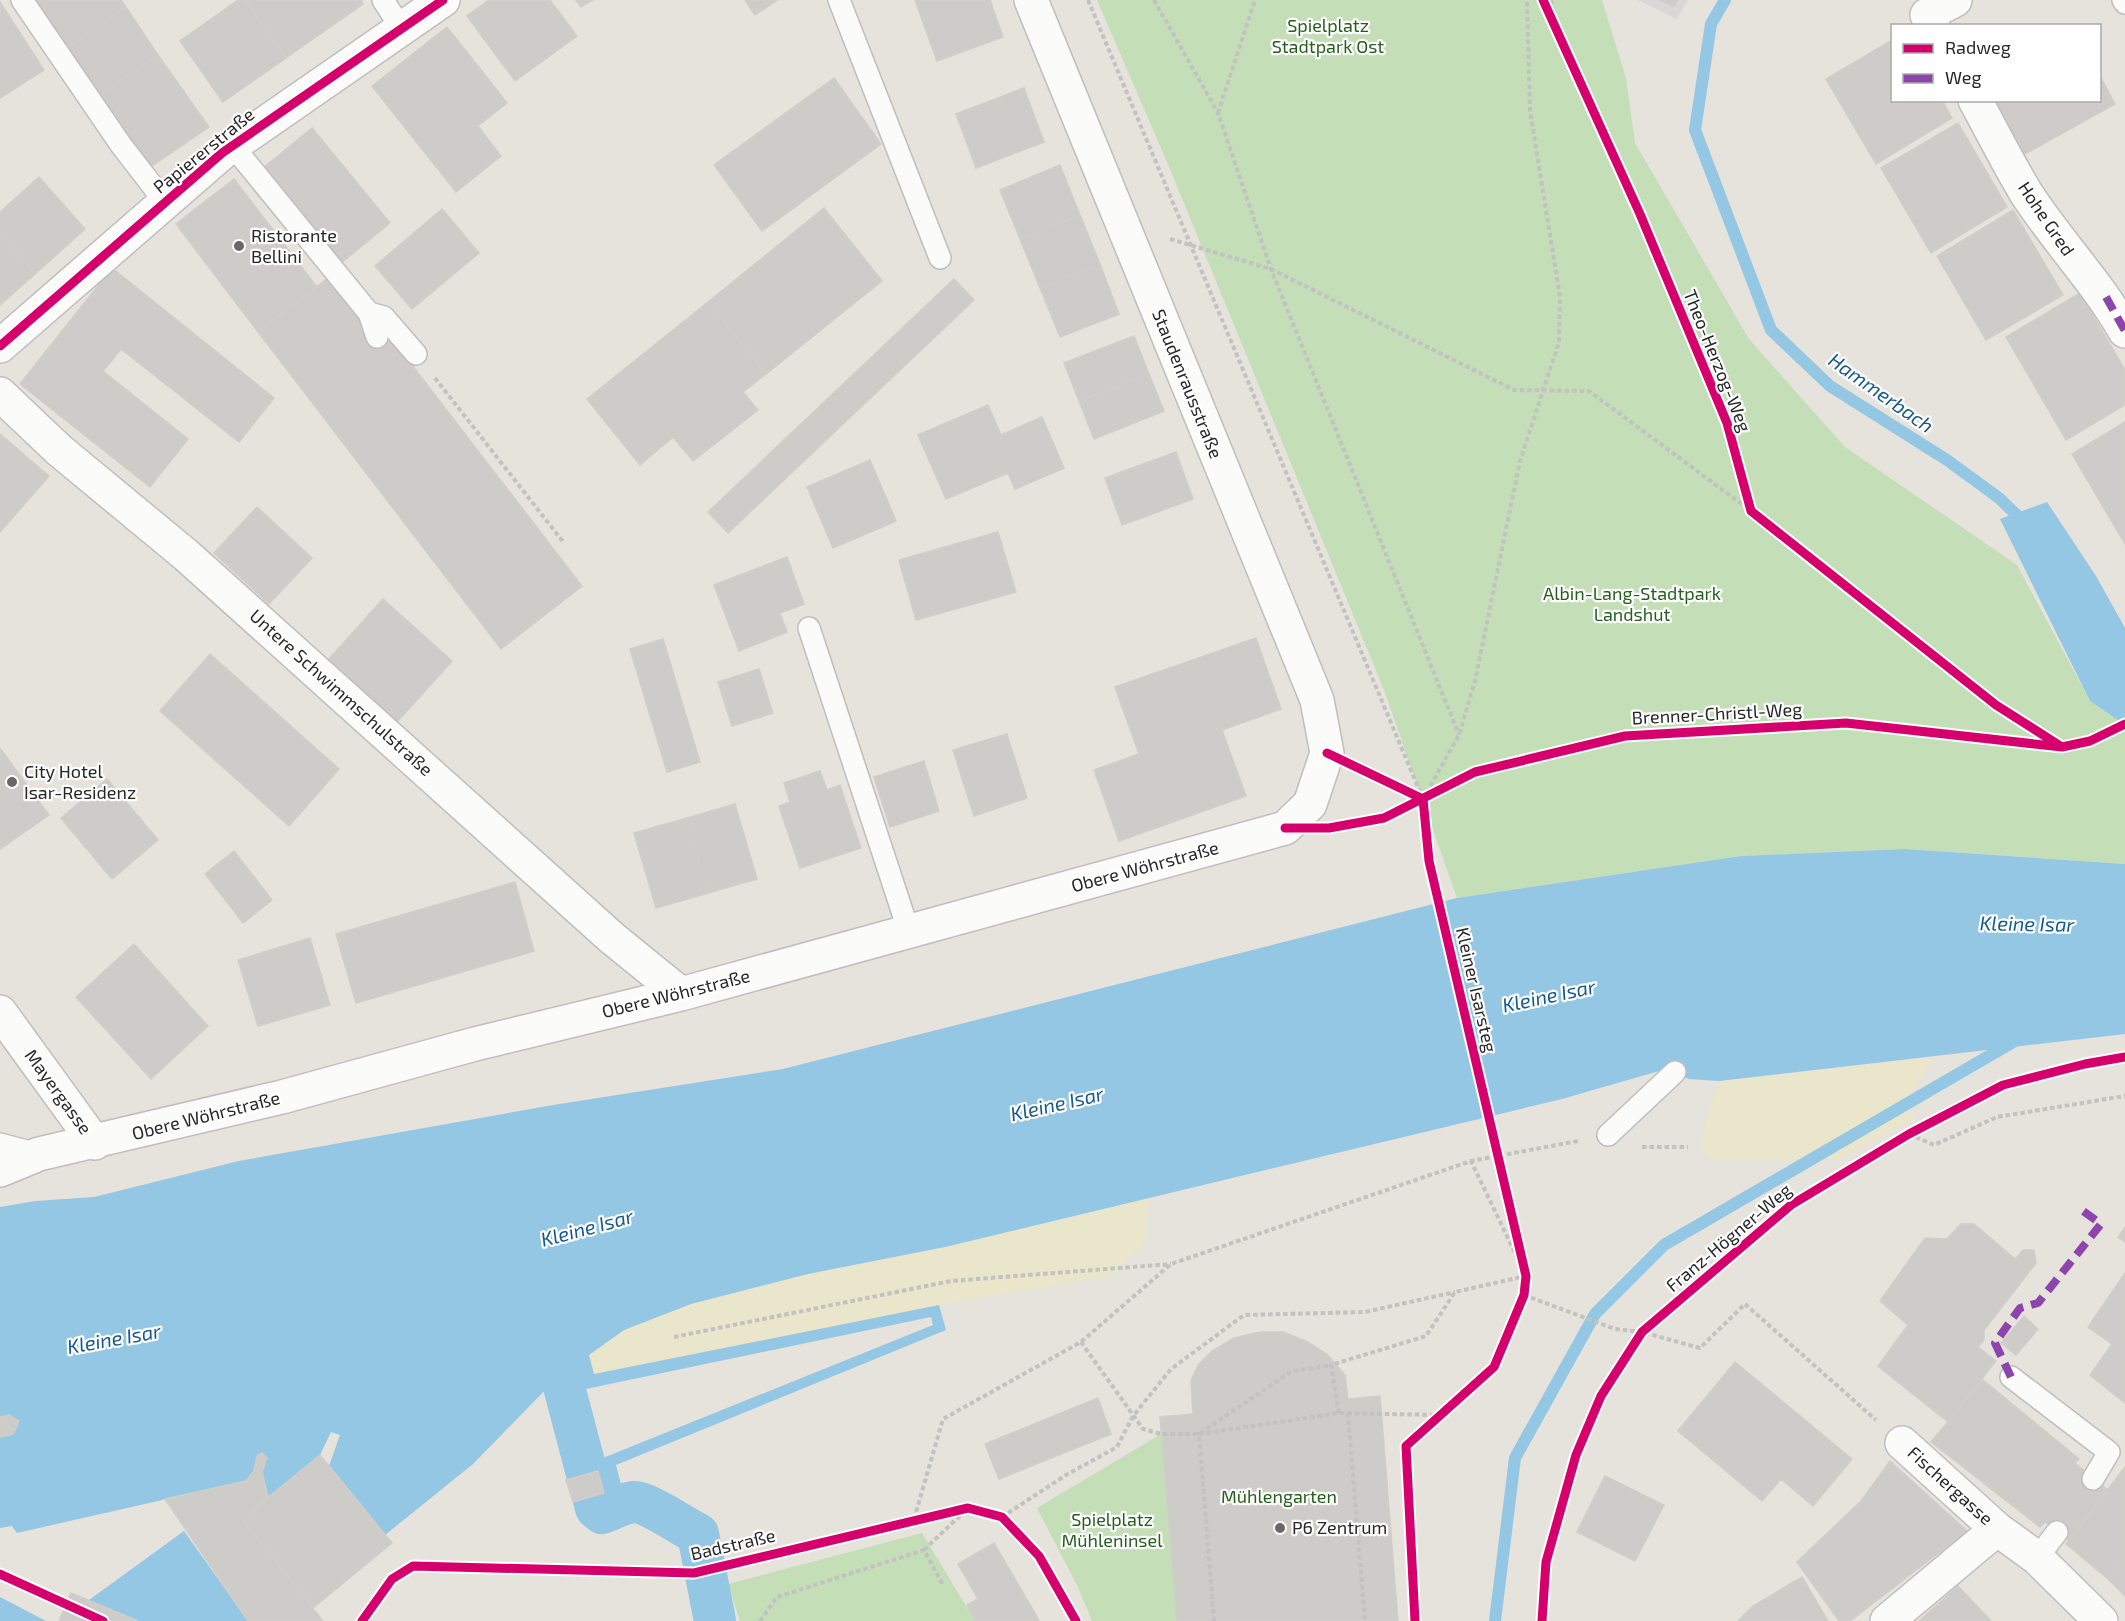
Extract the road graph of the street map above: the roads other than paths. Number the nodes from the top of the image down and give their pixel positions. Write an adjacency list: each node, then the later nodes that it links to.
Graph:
1 (22, 0): 11 (lane, Papiererstraße)
2 (383, 0): 8 (lane)
3 (443, 0): 8 (street, Papiererstraße)
4 (838, 0): 12 (lane)
5 (1031, 0): 20 (street, Staudenrausstraße)
6 (1955, 0): 7 (street)
7 (1932, 24)
8 (401, 28): 10 (street, Papiererstraße)
9 (1976, 102): 14 (street, Hohe Gred)
10 (232, 145): 11 (street, Papiererstraße); 13 (lane, Papiererstraße)
11 (165, 202): 16 (street, Papiererstraße)
12 (940, 258)
13 (369, 313): 15 (lane); 17 (lane, Papiererstraße)
14 (2125, 331)
15 (376, 337)
16 (0, 346)
17 (416, 354)
18 (0, 394): 22 (street, Untere Schwimmschulstraße)
19 (809, 628): 21 (lane)
20 (1321, 773): 21 (street, Obere Wöhrstraße)
21 (909, 932): 22 (street, Obere Wöhrstraße)
22 (681, 994): 26 (street, Obere Wöhrstraße)
23 (0, 1012): 26 (street, Mayergasse)
24 (1675, 1072): 25 (lane)
25 (1608, 1135)
26 (95, 1143): 28 (street, Obere Wöhrstraße)
27 (0, 1144): 28 (lane)
28 (39, 1154): 29 (street, Obere Wöhrstraße)
29 (0, 1170)
30 (2011, 1377): 32 (lane)
31 (1902, 1443): 33 (street, Fischergasse)
32 (2093, 1479)
33 (1997, 1529): 35 (street, Fischergasse); 36 (street, Fischergasse)
34 (2057, 1532): 35 (lane)
35 (2037, 1558): 37 (street, Fischergasse)
36 (1887, 1621)
37 (2101, 1621)

